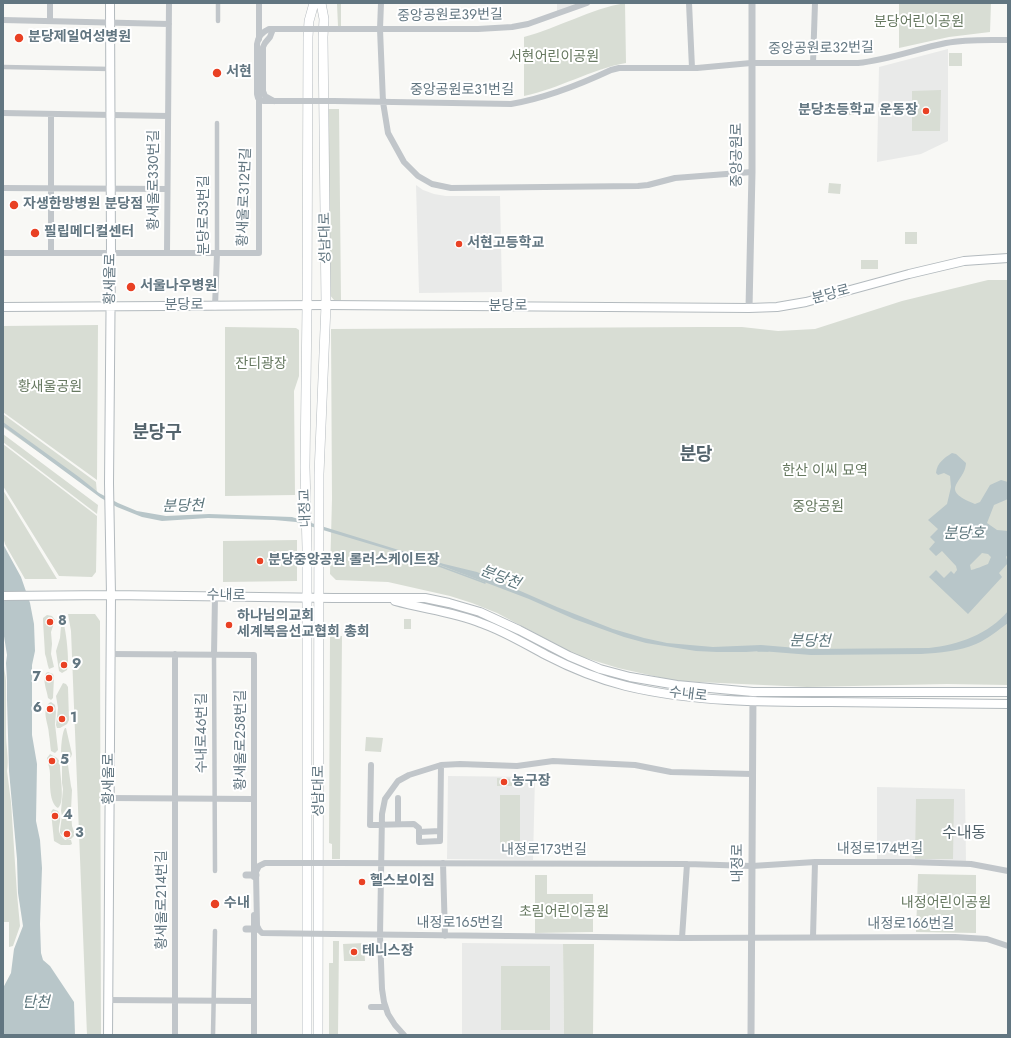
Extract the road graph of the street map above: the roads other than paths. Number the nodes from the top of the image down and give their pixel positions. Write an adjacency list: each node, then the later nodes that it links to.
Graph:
1 (50, 3): 17 (street)
2 (110, 3): 20 (main road, 황새울로)
3 (169, 3): 21 (street)
4 (218, 3): 18 (street)
5 (259, 3): 44 (street, 황새울로312번길)
6 (306, 3): 19 (main road)
7 (314, 3): 19 (main road, 성남대로)
8 (320, 3): 15 (main road, 성남대로)
9 (326, 3): 15 (main road)
10 (381, 3): 23 (street)
11 (587, 3): 23 (street, 중앙공원로39번길)
12 (689, 3): 28 (street)
13 (752, 3): 25 (street, 중앙공원로)
14 (815, 3): 26 (street)
15 (324, 19): 47 (main road, 성남대로)
16 (3, 20): 17 (street)
17 (50, 21): 20 (street)
18 (218, 21)
19 (309, 21): 48 (main road, 성남대로)
20 (111, 22): 21 (street); 29 (main road, 황새울로)
21 (169, 24): 34 (street)
22 (273, 29): 23 (street, 중앙공원로39번길, bridge); 30 (street, 중앙공원로31번길, bridge)
23 (380, 29): 30 (street)
24 (1008, 40): 26 (street, 중앙공원로32번길)
25 (751, 63): 26 (street, 중앙공원로32번길); 28 (street, 중앙공원로31번길); 36 (street, 중앙공원로)
26 (813, 63)
27 (3, 67): 29 (street)
28 (692, 68): 30 (street, 중앙공원로31번길)
29 (111, 69): 33 (main road, 황새울로)
30 (382, 102): 36 (street)
31 (3, 113): 32 (street, 황새울로330번길)
32 (51, 114): 33 (street, 황새울로330번길); 38 (street)
33 (111, 115): 34 (street, 황새울로330번길); 39 (main road, 황새울로)
34 (168, 116): 40 (street, 황새울로330번길)
35 (217, 123): 44 (street, 분당로53번길)
36 (752, 172): 52 (street, 중앙공원로)
37 (3, 188): 38 (street)
38 (51, 188): 39 (street); 42 (street)
39 (111, 189): 40 (street); 45 (main road, 황새울로)
40 (167, 189): 43 (street, 황새울로330번길)
41 (3, 253): 42 (street, 황새울로312번길)
42 (51, 253): 45 (street, 황새울로312번길)
43 (167, 253): 44 (street, 황새울로312번길); 45 (street, 황새울로312번길)
44 (217, 253): 51 (street, 분당로53번길)
45 (111, 254): 50 (main road, 황새울로)
46 (1008, 258): 52 (main road, 분당로)
47 (326, 305): 48 (main road, 분당로); 52 (main road, 분당로); 58 (main road, 성남대로)
48 (308, 306): 51 (main road, 분당로); 53 (main road, 성남대로)
49 (3, 307): 50 (main road, 분당로)
50 (110, 307): 51 (main road, 분당로); 55 (main road, 황새울로)
51 (215, 307)
52 (749, 308)
53 (305, 467): 54 (main road, 내정교)
54 (308, 548): 59 (main road, 성남대로)
55 (111, 595): 56 (main road, 수내로); 57 (main road, 수내로); 61 (main road, 황새울로)
56 (3, 596)
57 (215, 596): 59 (main road, 수내로); 63 (street, 수내로46번길)
58 (320, 597): 59 (main road, 수내로); 60 (main road, 수내로); 109 (main road, 성남대로)
59 (308, 598): 108 (main road, 성남대로)
60 (385, 599): 64 (main road, 수내로); 66 (main road, 수내로)
61 (110, 654): 62 (street, 황새울로258번길); 71 (main road, 황새울로)
62 (175, 654): 63 (street, 황새울로258번길); 72 (street)
63 (214, 654): 74 (street, 수내로46번길); 75 (street, 황새울로258번길)
64 (753, 692): 65 (main road, 수내로); 66 (street, 내정로)
65 (1008, 692)
66 (753, 702): 67 (main road, 수내로); 70 (street, 내정로)
67 (1008, 704)
68 (371, 765): 77 (street)
69 (441, 765): 70 (street); 77 (street); 78 (street)
70 (752, 774): 84 (street, 내정로)
71 (110, 798): 72 (street); 98 (main road, 황새울로)
72 (175, 798): 74 (street); 100 (street, 황새울로214번길)
73 (398, 798): 76 (street)
74 (215, 799): 75 (street); 85 (street, 수내로46번길)
75 (253, 799): 101 (street, 황새울로258번길)
76 (398, 824): 77 (street); 79 (street)
77 (381, 825): 81 (street)
78 (440, 831): 79 (street); 79 (street)
79 (419, 832)
80 (815, 862): 84 (street, 내정로174번길); 86 (street, 내정로174번길); 95 (street)
81 (381, 863): 82 (street, 내정로173번길); 88 (street, 내정로173번길, bridge); 92 (street)
82 (443, 863): 83 (street, 내정로173번길); 93 (street)
83 (687, 864): 84 (street, 내정로173번길); 96 (street)
84 (752, 866): 94 (street, 내정로)
85 (215, 871)
86 (1008, 871)
87 (246, 875): 88 (street, bridge)
88 (256, 875): 90 (street, bridge)
89 (246, 929): 90 (street, bridge)
90 (258, 929): 92 (street, 내정로165번길, bridge)
91 (215, 931): 99 (street)
92 (380, 936): 93 (street, 내정로165번길); 103 (street)
93 (445, 936): 96 (street, 내정로165번길)
94 (751, 937): 95 (street, 내정로166번길); 96 (street, 내정로165번길); 111 (street, 내정로)
95 (813, 937): 97 (street, 내정로166번길)
96 (682, 938)
97 (1008, 946)
98 (108, 1000): 100 (street); 104 (main road, 황새울로)
99 (213, 1000): 100 (street); 101 (street); 106 (street)
100 (175, 1001): 105 (street, 황새울로214번길)
101 (254, 1001): 107 (street, 황새울로258번길)
102 (371, 1007): 103 (street)
103 (385, 1007): 110 (street)
104 (108, 1035)
105 (175, 1035)
106 (213, 1035)
107 (254, 1035)
108 (306, 1035)
109 (318, 1035)
110 (404, 1035)
111 (751, 1035)

